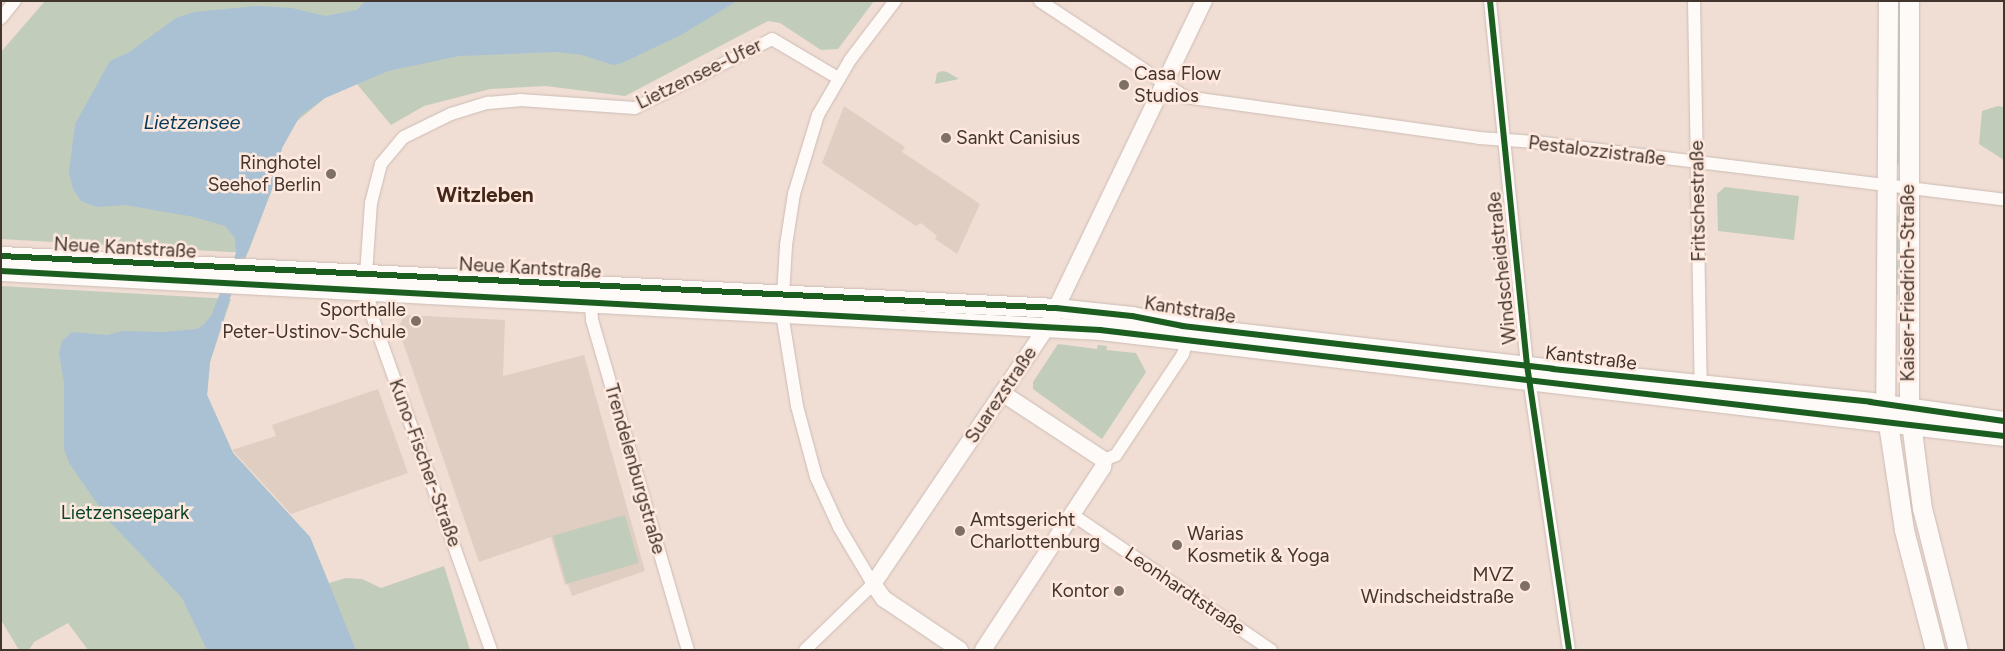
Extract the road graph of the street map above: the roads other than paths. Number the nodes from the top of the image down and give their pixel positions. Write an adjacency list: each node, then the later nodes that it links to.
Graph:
1 (15, 1): 9 (street)
2 (895, 1): 10 (street)
3 (1040, 1): 11 (street, Pestalozzistraße)
4 (1204, 1): 11 (street, Suarezstraße)
5 (1490, 1): 12 (street, Windscheidstraße)
6 (1694, 1): 13 (street, Fritschestraße)
7 (1888, 1): 14 (main road, Kaiser-Friedrich-Straße)
8 (1909, 1): 15 (main road, Kaiser-Friedrich-Straße)
9 (1, 18)
10 (838, 78): 20 (street, Lietzensee-Ufer); 22 (street)
11 (1166, 84): 12 (street, Pestalozzistraße); 23 (street, Suarezstraße)
12 (1503, 140): 13 (street, Pestalozzistraße); 26 (street, Windscheidstraße)
13 (1697, 163): 14 (street, Pestalozzistraße); 28 (street, Fritschestraße)
14 (1886, 186): 15 (street, Pestalozzistraße); 29 (main road, Kaiser-Friedrich-Straße)
15 (1907, 188): 16 (street, Pestalozzistraße); 30 (main road, Kaiser-Friedrich-Straße)
16 (2004, 200)
17 (1, 256): 19 (main road, Neue Kantstraße)
18 (1, 271): 19 (main road, Neue Kantstraße)
19 (202, 274): 20 (main road, Neue Kantstraße)
20 (368, 282): 21 (main road, Neue Kantstraße); 39 (street, Kuno-Fischer-Straße)
21 (590, 294): 22 (main road, Neue Kantstraße); 40 (street, Trendelenburgstraße)
22 (782, 305): 23 (main road, Neue Kantstraße); 24 (main road, Neue Kantstraße); 37 (street)
23 (1056, 308): 24 (street, Suarezstraße); 26 (main road, Kantstraße)
24 (1047, 327): 25 (main road, Kantstraße); 27 (street, Suarezstraße)
25 (1187, 342): 26 (main road, Kantstraße); 35 (street)
26 (1528, 373): 28 (main road, Kantstraße); 44 (street, Windscheidstraße)
27 (1002, 393): 35 (street); 37 (street, Suarezstraße)
28 (1701, 393): 29 (main road, Kantstraße); 32 (main road, Kantstraße)
29 (1885, 404): 30 (main road, Kantstraße); 32 (main road, Kaiser-Friedrich-Straße)
30 (1909, 407): 31 (main road, Kantstraße); 33 (main road, Kaiser-Friedrich-Straße)
31 (2004, 421)
32 (1887, 424): 33 (main road, Kantstraße); 45 (main road, Kaiser-Friedrich-Straße)
33 (1911, 427): 34 (main road, Kantstraße); 46 (main road, Kaiser-Friedrich-Straße)
34 (2004, 436)
35 (1103, 464): 36 (street)
36 (1073, 515): 42 (street); 43 (street, Leonhardtstraße)
37 (873, 584): 38 (street); 41 (street, Suarezstraße)
38 (957, 649)
39 (491, 650)
40 (688, 650)
41 (805, 650)
42 (982, 650)
43 (1272, 650)
44 (1569, 650)
45 (1934, 650)
46 (1958, 650)

